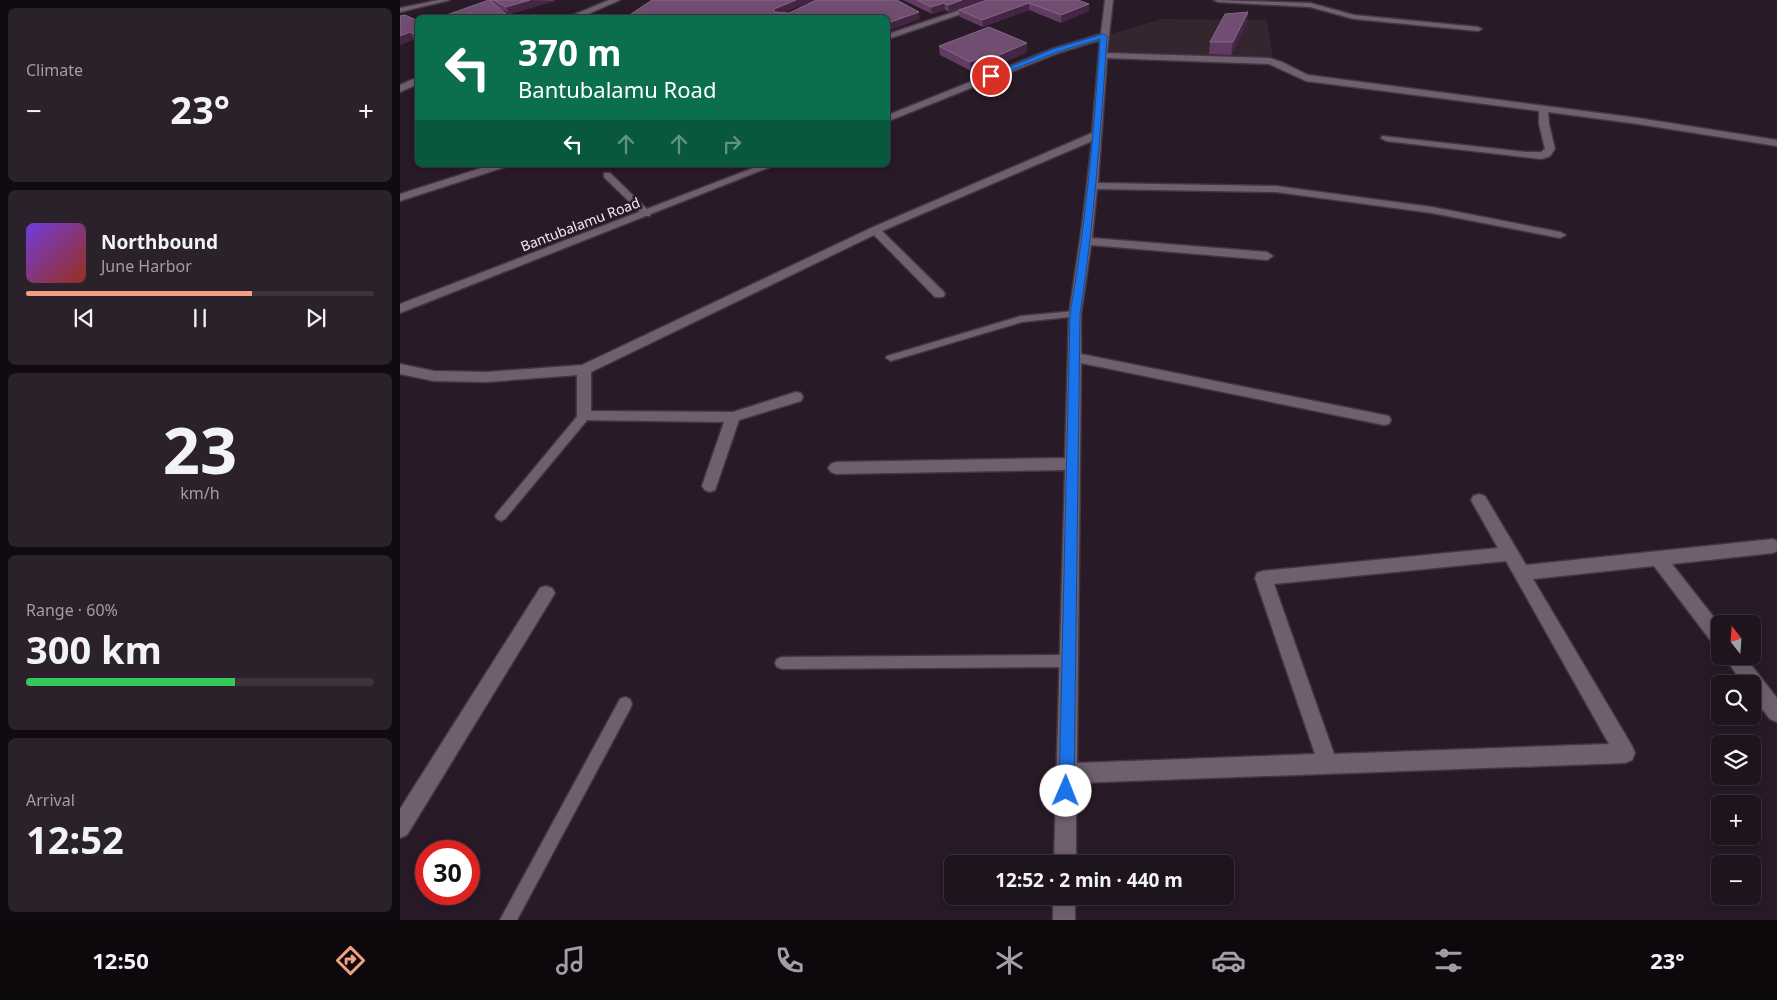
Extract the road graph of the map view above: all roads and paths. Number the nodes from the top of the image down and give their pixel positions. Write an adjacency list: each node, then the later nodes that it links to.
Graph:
1 (447, 0): 7 (lane)
2 (616, 0): 8 (street)
3 (998, 0): 10 (street)
4 (1109, 0): 13 (street)
5 (1218, 0): 6 (street)
6 (1315, 3): 11 (street)
7 (400, 10)
8 (577, 15)
9 (926, 17): 10 (street)
10 (934, 21): 12 (street)
11 (1478, 29)
12 (890, 36)
13 (1103, 36): 14 (street); 18 (street)
14 (1102, 55): 17 (street); 19 (street)
15 (415, 82): 16 (street)
16 (400, 89)
17 (1543, 108): 20 (street); 21 (street)
18 (890, 117)
19 (1097, 135): 25 (street); 28 (street)
20 (1386, 138)
21 (1777, 143)
22 (495, 167): 26 (street)
23 (763, 167): 27 (street, Bantubalamu Road)
24 (607, 175): 27 (lane)
25 (1092, 186): 29 (street); 30 (street)
26 (400, 198)
27 (647, 214): 33 (street, Bantubalamu Road)
28 (875, 230): 32 (street); 38 (street)
29 (1560, 236)
30 (1087, 241): 31 (street); 34 (street)
31 (1267, 256)
32 (939, 294)
33 (400, 309)
34 (1075, 314): 35 (street); 36 (lane)
35 (1074, 357): 42 (street); 43 (street)
36 (890, 358)
37 (400, 369): 38 (street)
38 (584, 370): 40 (street)
39 (796, 397): 41 (street)
40 (584, 416): 41 (street); 47 (lane)
41 (733, 417): 45 (street)
42 (1384, 420)
43 (1072, 464): 44 (street); 54 (street)
44 (836, 468)
45 (710, 486)
46 (1479, 500): 49 (street)
47 (501, 516)
48 (1773, 546): 50 (street)
49 (1510, 554): 51 (street); 59 (street)
50 (1658, 558): 51 (street); 53 (street)
51 (1521, 573): 59 (street)
52 (546, 593): 61 (street)
53 (1711, 627)
54 (1069, 661): 55 (lane); 60 (street)
55 (782, 663)
56 (1741, 665): 58 (street)
57 (625, 704): 64 (lane)
58 (1777, 713)
59 (1328, 764): 60 (street)
60 (1067, 773): 62 (street)
61 (400, 828)
62 (1065, 855)
63 (1064, 905): 65 (street)
64 (508, 920)
65 (1064, 920)

